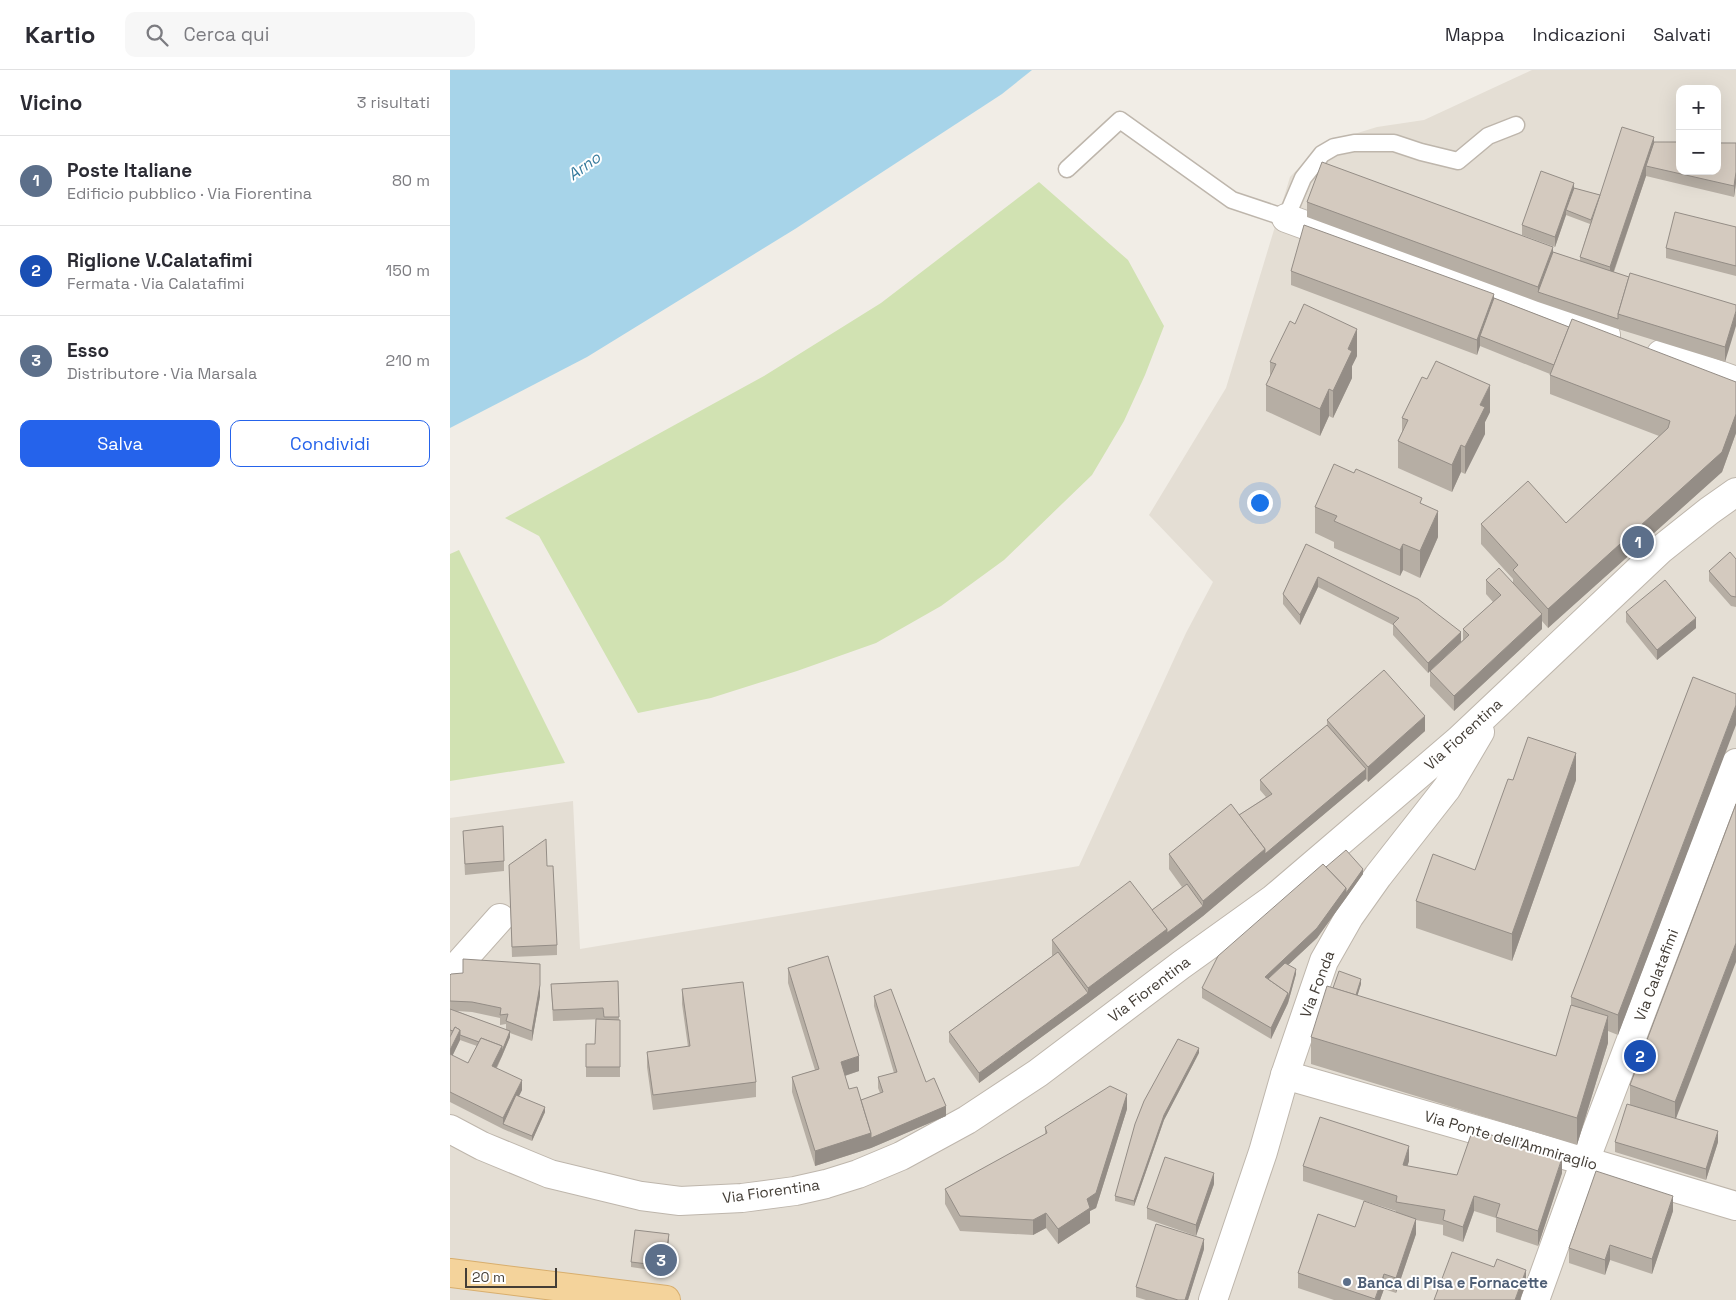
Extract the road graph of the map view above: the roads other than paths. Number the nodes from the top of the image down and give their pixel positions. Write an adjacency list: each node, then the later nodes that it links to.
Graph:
1 (1516, 124): 3 (lane)
2 (1067, 169): 3 (lane)
3 (1286, 218): 4 (street)
4 (1736, 381)
5 (1736, 492): 6 (street, Via Fiorentina)
6 (1497, 705): 10 (street, Via Fonda); 11 (street, Via Fiorentina)
7 (1736, 762): 12 (street, Via Calatafimi)
8 (500, 918): 9 (street)
9 (450, 978)
10 (1285, 1075): 12 (street, Via Ponte dell'Ammiraglio); 16 (street, Via Fonda)
11 (450, 1128)
12 (1586, 1161): 13 (street, Via Ponte dell'Ammiraglio); 17 (street, Via Calatafimi)
13 (1736, 1206)
14 (450, 1273): 15 (main road)
15 (666, 1300)
16 (1213, 1300)
17 (1535, 1300)

